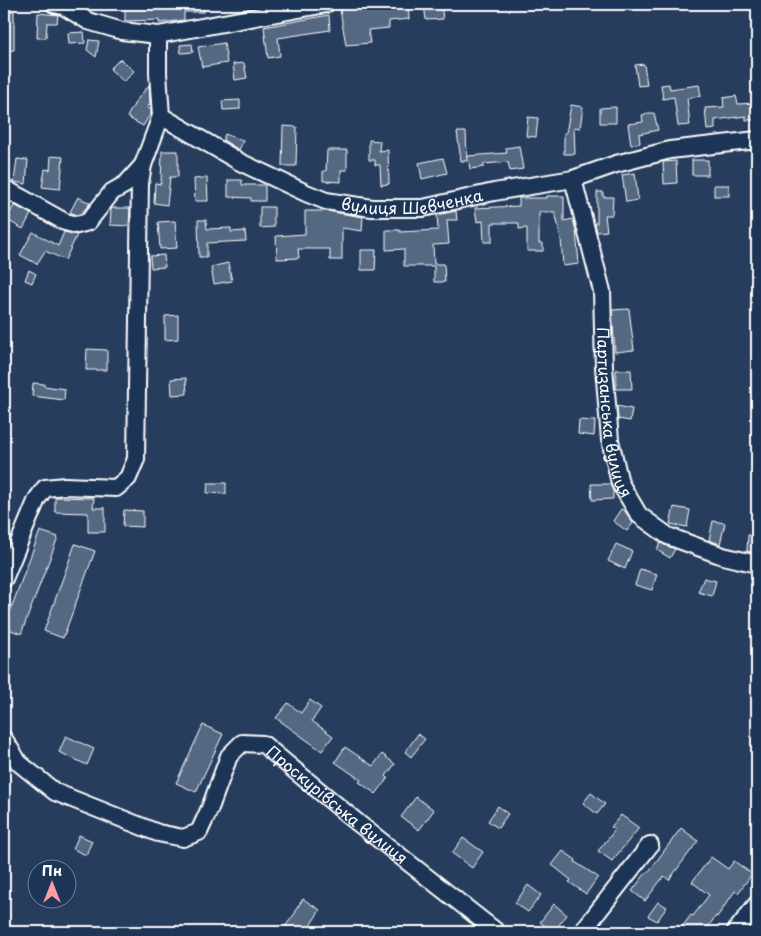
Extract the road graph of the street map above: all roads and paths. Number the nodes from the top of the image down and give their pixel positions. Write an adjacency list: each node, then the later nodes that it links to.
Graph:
1 (60, 4): 3 (street)
2 (326, 4): 3 (street)
3 (158, 35): 4 (street)
4 (161, 116): 6 (street); 7 (street, вулиця Шевченка)
5 (757, 140): 7 (street, вулиця Шевченка)
6 (143, 165): 8 (street); 10 (street)
7 (573, 178): 9 (street, Партизанська вулиця)
8 (4, 188)
9 (757, 564)
10 (4, 579)
11 (4, 739): 14 (street, Проскурівська вулиця)
12 (650, 845): 15 (street)
13 (757, 904): 16 (street)
14 (497, 932)
15 (582, 932)
16 (735, 932)

